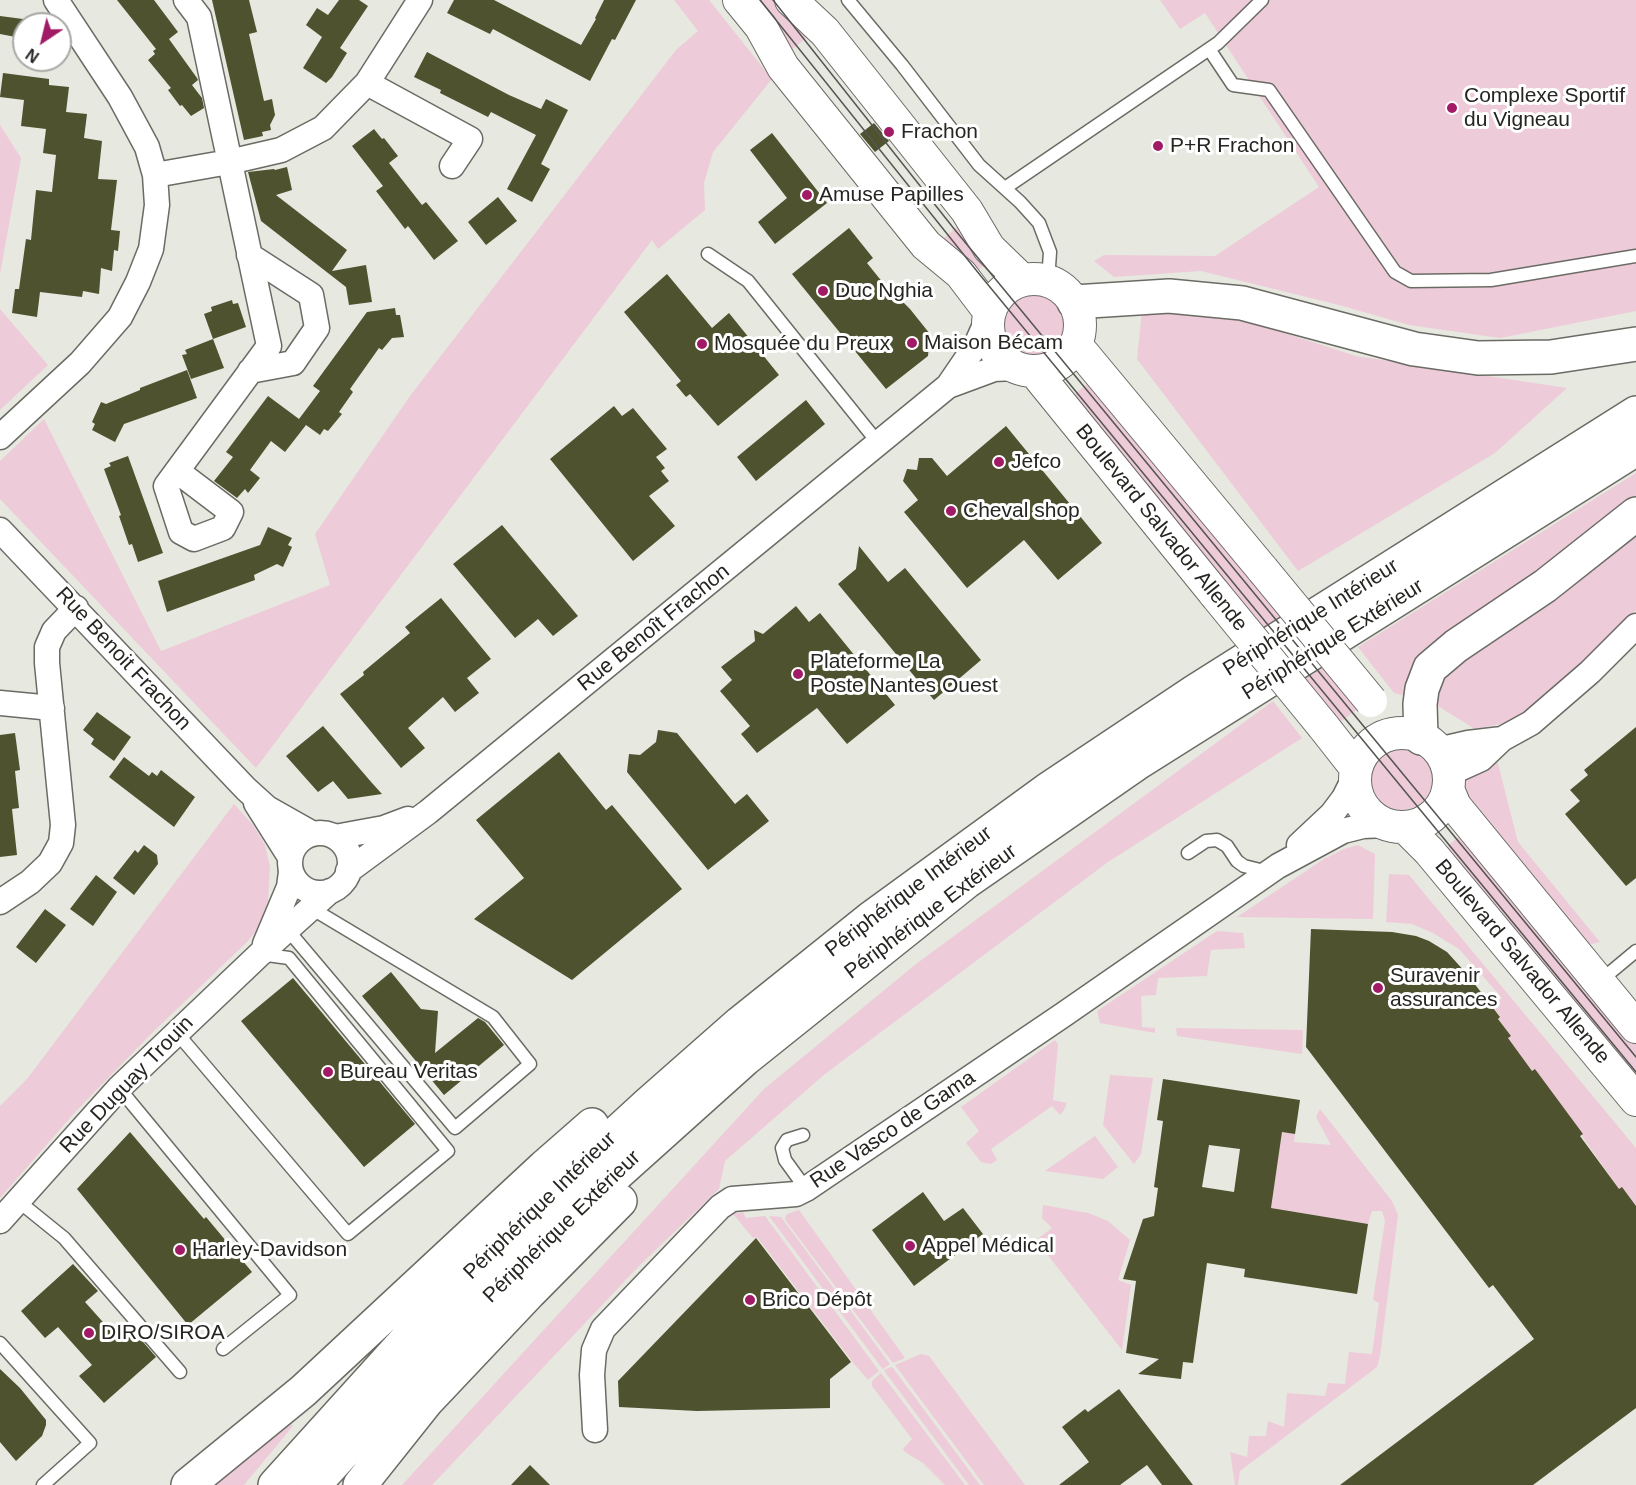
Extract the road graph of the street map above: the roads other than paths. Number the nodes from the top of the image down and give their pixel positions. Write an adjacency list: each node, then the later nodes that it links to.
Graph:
1 (56, 0): 12 (street)
2 (186, 0): 10 (street)
3 (420, 0): 9 (street)
4 (739, 0): 19 (street)
5 (791, 0): 17 (street)
6 (848, 0): 13 (lane)
7 (1262, 0): 8 (lane)
8 (1209, 49): 13 (lane); 16 (lane)
9 (367, 82): 10 (street); 11 (street)
10 (229, 162): 12 (street); 14 (street)
11 (452, 166)
12 (155, 175): 26 (street)
13 (1005, 188): 17 (lane)
14 (249, 255): 23 (street); 23 (street)
15 (708, 255): 27 (lane)
16 (1636, 255)
17 (1035, 280): 18 (street); 19 (street)
18 (1074, 302): 20 (highway); 21 (street)
19 (988, 314): 22 (street); 24 (street)
20 (1636, 344)
21 (1076, 345): 22 (street); 36 (street, bridge)
22 (1024, 370): 24 (street); 37 (street, Boulevard Salvador Allende, bridge)
23 (250, 371): 29 (street)
24 (948, 386): 27 (street)
25 (1636, 413): 56 (highway, Périphérique Intérieur)
26 (0, 437)
27 (879, 444): 39 (street, Rue Benoît Frachon)
28 (1636, 449): 52 (highway, Périphérique Extérieur)
29 (177, 471)
30 (1636, 514): 36 (highway)
31 (0, 530): 32 (street, Rue Benoit Frachon)
32 (76, 608): 35 (street); 38 (street, Rue Benoit Frachon)
33 (1636, 626): 36 (street)
34 (0, 703): 35 (street)
35 (52, 708): 47 (street)
36 (1431, 757): 37 (street); 40 (street); 53 (street)
37 (1356, 772): 40 (street); 44 (street, Rue Vasco de Gama)
38 (246, 789): 41 (street, Rue Benoit Frachon); 43 (street, Rue Benoit Frachon)
39 (428, 812): 41 (street); 45 (street)
40 (1396, 826): 44 (street, Rue Vasco de Gama); 58 (street, Boulevard Salvador Allende)
41 (324, 835): 43 (street); 45 (street)
42 (1188, 854): 44 (lane)
43 (291, 864): 46 (street); 51 (street, Rue Duguay Trouin)
44 (1274, 869): 60 (street, Rue Vasco de Gama)
45 (348, 871): 46 (street)
46 (330, 891): 48 (street, Rue Duguay Trouin)
47 (0, 902)
48 (311, 908): 49 (street, Rue Duguay Trouin); 49 (lane)
49 (287, 929): 51 (street, Rue Duguay Trouin)
50 (1636, 951): 53 (lane)
51 (260, 954): 55 (street, Rue Duguay Trouin); 55 (lane)
52 (858, 967): 67 (highway); 71 (highway, Périphérique Extérieur)
53 (1599, 981): 54 (street)
54 (1636, 1027)
55 (177, 1033): 57 (street, Rue Duguay Trouin)
56 (679, 1076): 69 (highway); 70 (highway, Périphérique Intérieur)
57 (119, 1088): 61 (street, Rue Duguay Trouin); 64 (lane)
58 (1636, 1100)
59 (803, 1135): 60 (lane)
60 (806, 1189): 66 (street, Rue Vasco de Gama)
61 (17, 1200): 62 (street, Rue Duguay Trouin); 65 (lane)
62 (0, 1221)
63 (0, 1343): 68 (lane)
64 (223, 1349)
65 (180, 1372)
66 (595, 1430)
67 (388, 1449): 72 (highway); 73 (highway)
68 (43, 1485)
69 (188, 1485)
70 (274, 1485)
71 (314, 1485)
72 (360, 1485)
73 (374, 1485)

